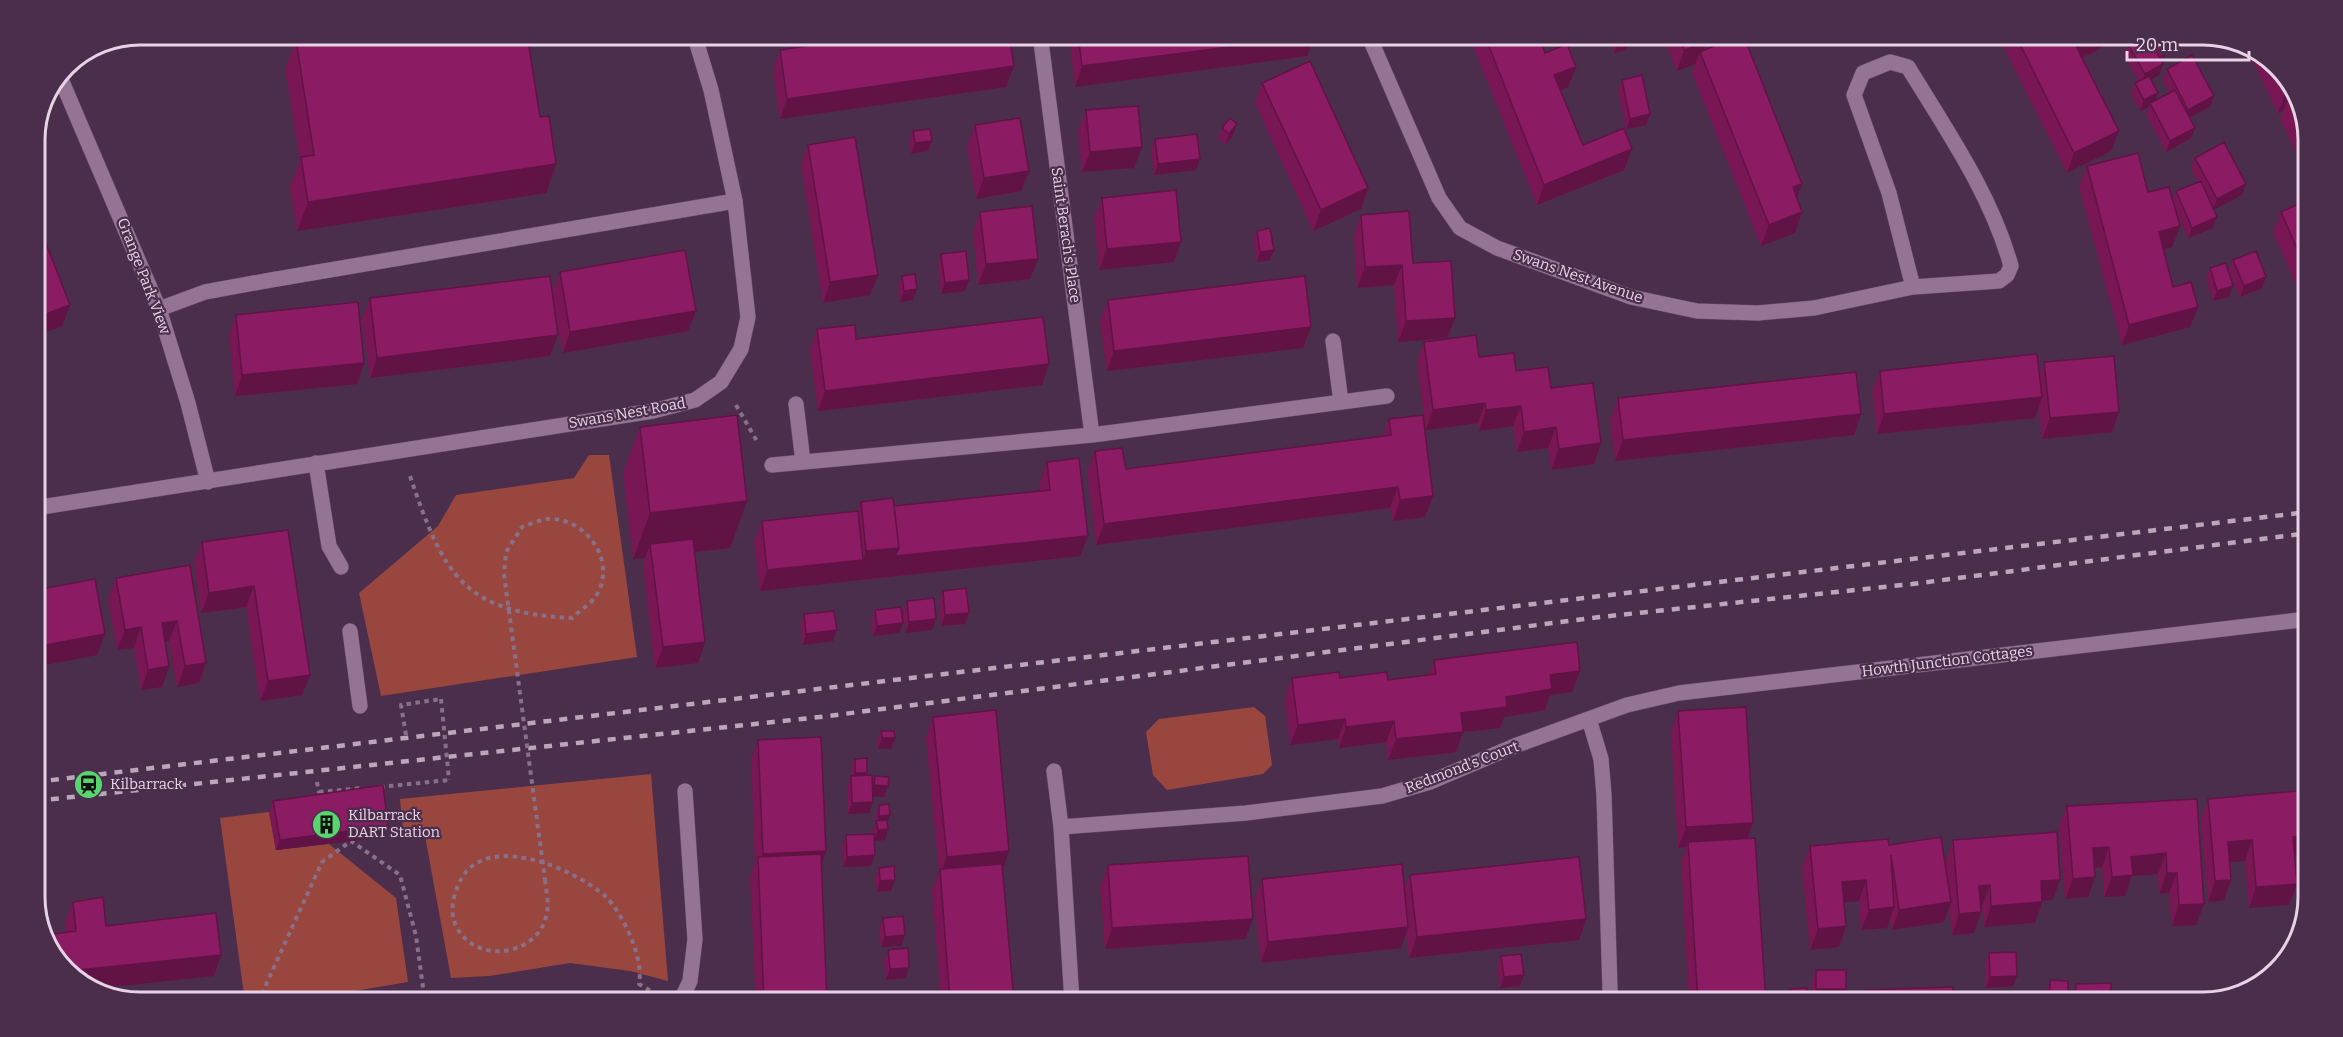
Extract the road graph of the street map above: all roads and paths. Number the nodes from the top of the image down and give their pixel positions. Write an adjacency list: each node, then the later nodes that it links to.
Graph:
1 (697, 45): 5 (street, Swans Nest Road)
2 (1041, 45): 13 (street, Saint Berach's Place)
3 (1373, 45): 6 (street, Swans Nest Avenue)
4 (64, 84): 7 (street, Grange Park View)
5 (735, 201): 7 (street); 9 (street, Swans Nest Road)
6 (1913, 287): 6 (street, Swans Nest Avenue)
7 (159, 309): 18 (street, Grange Park View)
8 (1333, 341): 11 (street)
9 (721, 382): 14 (street, Swans Nest Road); 17 (path)
10 (1387, 396): 11 (street)
11 (1341, 402): 13 (street)
12 (796, 404): 15 (street)
13 (1092, 435): 15 (street)
14 (401, 449): 16 (street, Swans Nest Road); 21 (path, bridge)
15 (803, 462): 17 (street)
16 (316, 463): 18 (street, Swans Nest Road); 20 (street)
17 (772, 465)
18 (208, 482): 19 (street, Swans Nest Road)
19 (45, 506)
20 (341, 567)
21 (509, 610)
22 (509, 610): 23 (path, bridge)
23 (509, 610)
24 (509, 610): 38 (path, bridge)
25 (2298, 620): 28 (street, Howth Junction Cottages)
26 (350, 631): 27 (street)
27 (360, 706)
28 (1589, 719): 37 (street, Redmond's Court); 42 (street)
29 (406, 735): 32 (path, bridge)
30 (1054, 771): 37 (street)
31 (317, 782): 35 (path)
32 (377, 787)
33 (366, 788): 35 (path)
34 (685, 791): 46 (street)
35 (319, 792): 36 (path)
36 (321, 803)
37 (1061, 827): 47 (street)
38 (543, 862)
39 (543, 862): 40 (path, bridge)
40 (543, 862)
41 (543, 862): 45 (path, bridge)
42 (1610, 990)
43 (262, 992): 44 (path)
44 (424, 992)
45 (653, 992)
46 (685, 992)
47 (1071, 992)

